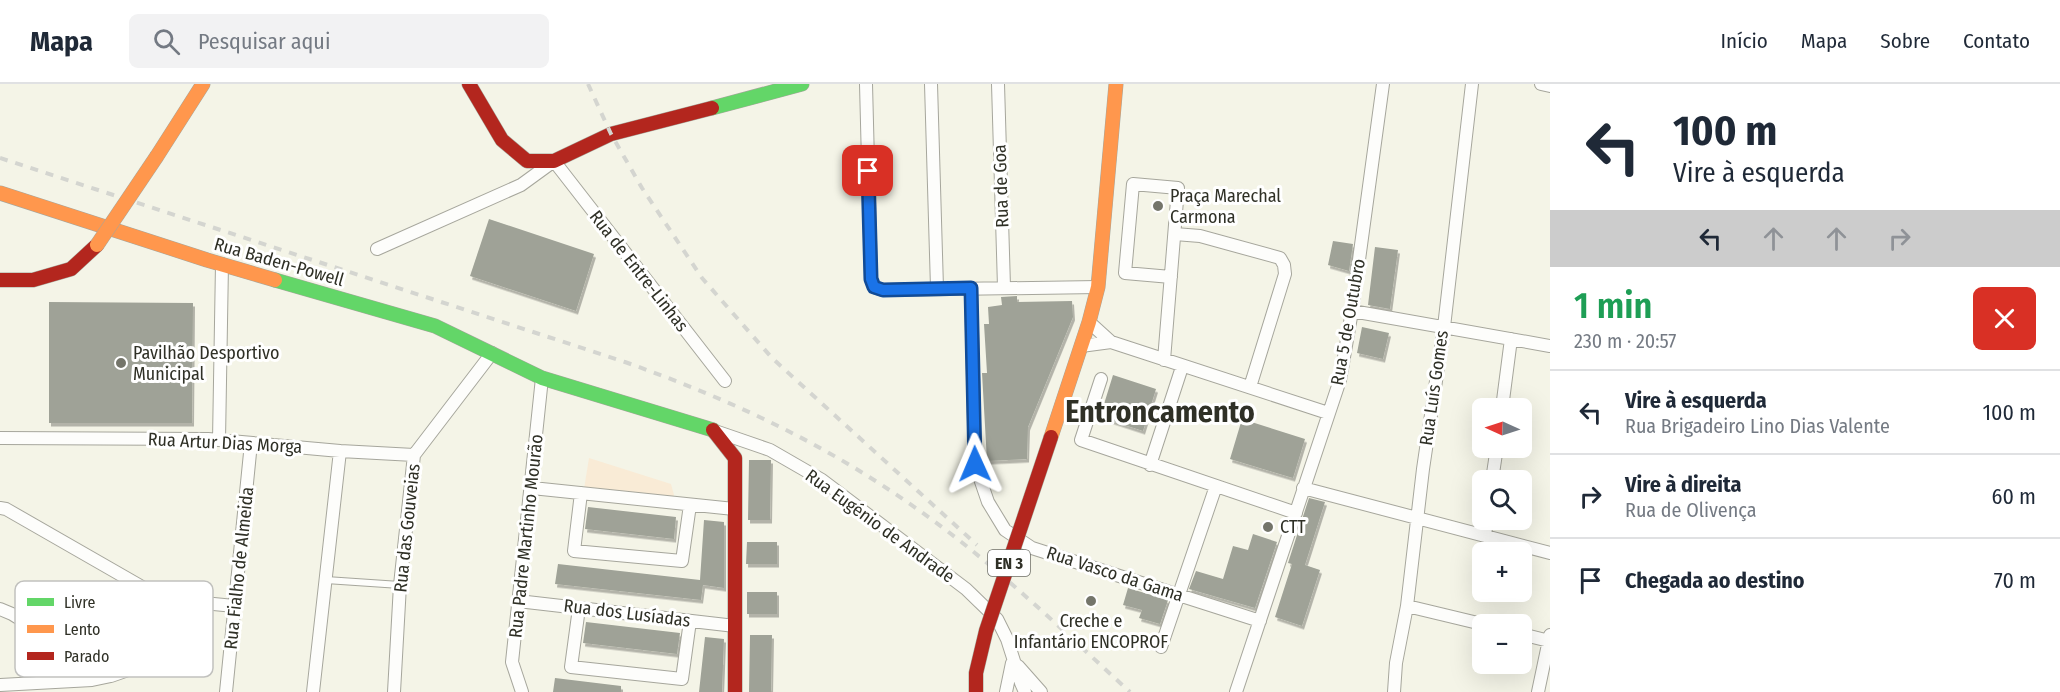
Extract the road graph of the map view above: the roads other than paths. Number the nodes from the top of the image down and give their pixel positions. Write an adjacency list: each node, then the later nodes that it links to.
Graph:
1 (203, 84): 18 (street, bridge)
2 (469, 84): 12 (street)
3 (802, 84): 12 (street)
4 (866, 84): 21 (street)
5 (931, 84): 21 (street)
6 (998, 84): 19 (street, Rua de Goa)
7 (1116, 84): 20 (street, EN 3)
8 (1383, 84): 23 (street, Rua 5 de Outubro)
9 (1472, 84): 25 (street, Rua Luís Gomes)
10 (1541, 84): 11 (street)
11 (1550, 86)
12 (554, 161): 15 (street); 35 (street, Rua de Entre-Linhas)
13 (0, 193): 16 (street, Rua Baden-Powell)
14 (1175, 234): 17 (street); 17 (street); 36 (street)
15 (377, 249)
16 (222, 264): 30 (street, Rua Baden-Powell); 41 (street)
17 (1171, 277): 31 (street)
18 (0, 280)
19 (1004, 287): 20 (street); 22 (street)
20 (1098, 287): 24 (street, EN 3)
21 (937, 288): 22 (street)
22 (971, 288): 61 (street, Rua Vasco da Gama)
23 (1352, 311): 25 (street); 38 (street, Rua 5 de Outubro)
24 (1089, 322): 27 (street); 28 (street, EN 3)
25 (1444, 327): 26 (street); 54 (street, Rua Luís Gomes)
26 (1512, 339): 29 (street); 37 (street)
27 (1112, 342): 28 (street); 31 (street)
28 (1081, 346): 84 (street, EN 3, bridge)
29 (1550, 346)
30 (492, 354): 33 (street, Rua Baden-Powell); 44 (street, Rua das Gouveias)
31 (1164, 360): 32 (street)
32 (1182, 367): 36 (street); 45 (street)
33 (542, 378): 39 (street, Rua Baden-Powell); 47 (street, Rua Padre Martinho Mourão)
34 (1101, 379): 45 (street)
35 (725, 381)
36 (1250, 387): 38 (street)
37 (1503, 398)
38 (1328, 414): 48 (street, Rua 5 de Outubro)
39 (715, 431): 52 (street); 76 (street, Rua Eugénio de Andrade)
40 (0, 438): 41 (street, Rua Artur Dias Morga)
41 (219, 440): 42 (street, Rua Artur Dias Morga)
42 (251, 443): 43 (street, Rua Artur Dias Morga); 64 (street, Rua Fialho de Almeida)
43 (340, 451): 44 (street, Rua Artur Dias Morga); 58 (street)
44 (414, 455): 60 (street, Rua das Gouveias)
45 (1150, 465): 46 (street)
46 (1216, 486): 53 (street); 61 (street)
47 (532, 488): 49 (street); 62 (street, Rua Padre Martinho Mourão)
48 (1303, 488): 53 (street, Rua 5 de Outubro); 54 (street)
49 (580, 493): 50 (street); 50 (street)
50 (690, 505): 52 (street)
51 (0, 508): 59 (street)
52 (734, 509): 72 (street)
53 (1296, 513): 70 (street, Rua 5 de Outubro)
54 (1418, 519): 56 (street); 65 (street, Rua Luís Gomes)
55 (1486, 530): 56 (street)
56 (1485, 536): 57 (street)
57 (1550, 553)
58 (325, 580): 60 (lane); 80 (street)
59 (133, 581)
60 (400, 585): 81 (street, Rua das Gouveias)
61 (1179, 594): 70 (street, Rua Vasco da Gama); 75 (street)
62 (518, 601): 66 (street, Rua dos Lusíadas); 82 (street, Rua Padre Martinho Mourão)
63 (213, 604): 64 (street)
64 (234, 606): 79 (street, Rua Fialho de Almeida)
65 (1407, 606): 71 (street); 90 (street, Rua Luís Gomes)
66 (579, 608): 69 (street, Rua dos Lusíadas); 69 (street)
67 (0, 609): 68 (street)
68 (15, 616)
69 (690, 621): 72 (street, Rua dos Lusíadas)
70 (1260, 621): 88 (street, Rua 5 de Outubro); 89 (lane, Rua 5 de Outubro)
71 (1472, 622)
72 (735, 626): 83 (street)
73 (1532, 636): 74 (street)
74 (1549, 638): 91 (street)
75 (1161, 647)
76 (1012, 658): 85 (street, Rua Eugénio de Andrade); 86 (street, Rua Eugénio de Andrade); 87 (street, Rua Eugénio de Andrade)
77 (106, 677): 78 (street)
78 (0, 685)
79 (226, 692)
80 (313, 692)
81 (394, 692)
82 (522, 692)
83 (735, 692)
84 (976, 692)
85 (1006, 692)
86 (1026, 692)
87 (1041, 692)
88 (1236, 692)
89 (1241, 692)
90 (1394, 692)
91 (1538, 692)

